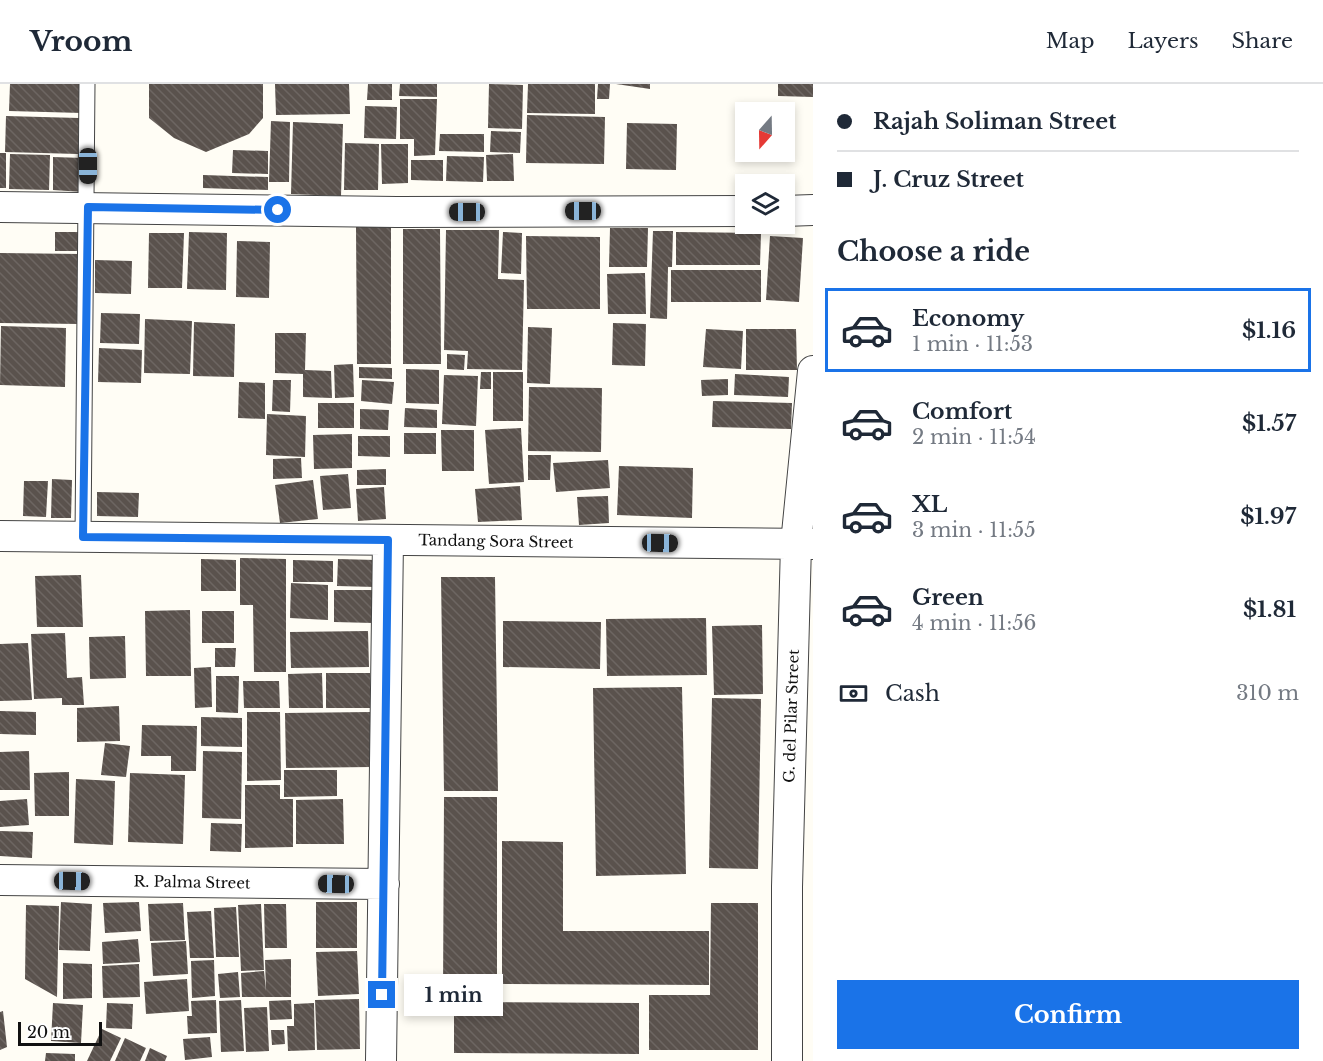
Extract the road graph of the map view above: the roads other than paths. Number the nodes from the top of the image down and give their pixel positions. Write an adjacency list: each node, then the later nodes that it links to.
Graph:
1 (87, 84): 3 (lane)
2 (0, 207): 3 (street)
3 (88, 207): 5 (street); 9 (lane)
4 (813, 210): 6 (street)
5 (735, 211)
6 (795, 211)
7 (813, 371): 11 (street, G. del Pilar Street)
8 (0, 536): 9 (street, Tandang Sora Street)
9 (83, 537): 10 (street, Tandang Sora Street)
10 (388, 540): 11 (street, Tandang Sora Street); 13 (street)
11 (804, 544): 14 (street, G. del Pilar Street)
12 (0, 880): 13 (street, R. Palma Street)
13 (384, 885): 15 (street)
14 (800, 888): 16 (street, G. del Pilar Street)
15 (381, 1061)
16 (787, 1061)

